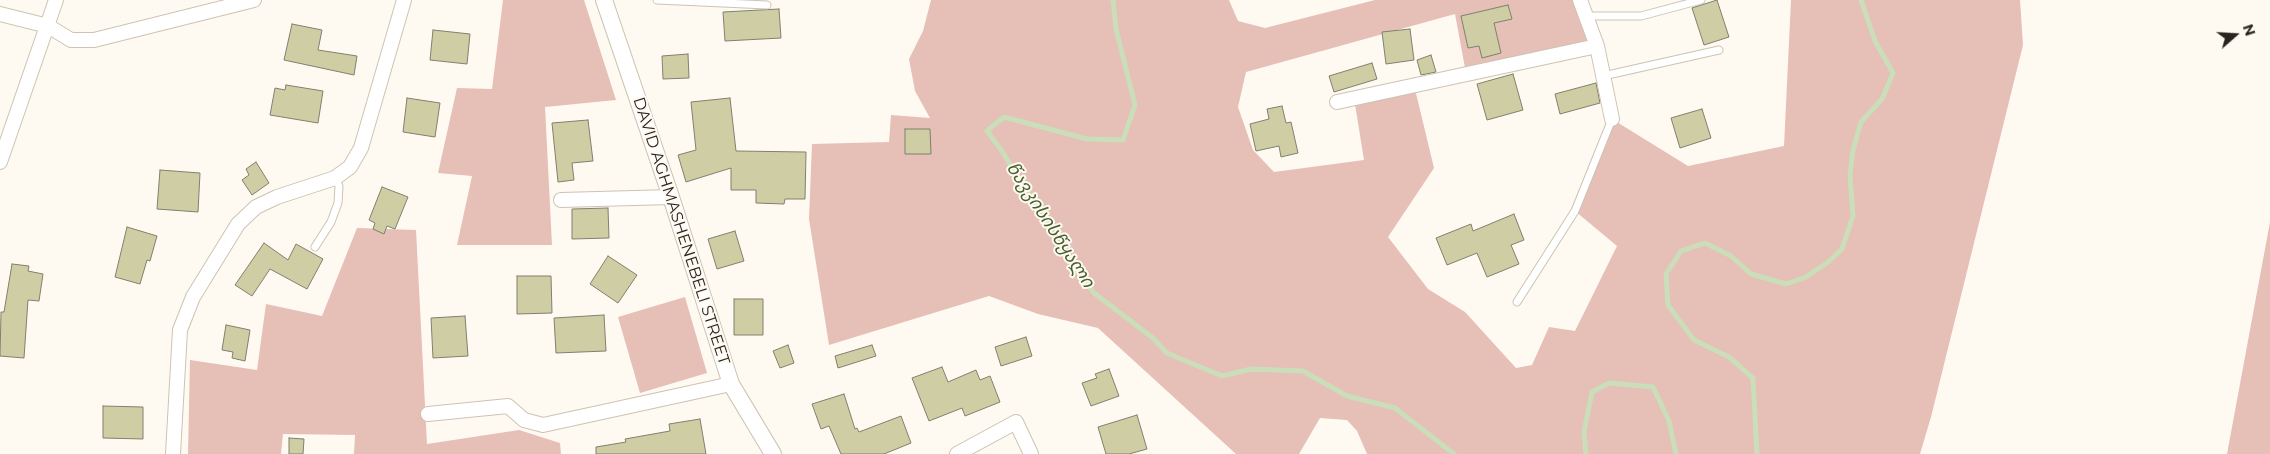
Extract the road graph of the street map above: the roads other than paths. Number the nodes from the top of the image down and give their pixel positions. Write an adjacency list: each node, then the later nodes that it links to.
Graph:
1 (56, 0): 11 (street)
2 (254, 0): 11 (street)
3 (404, 0): 18 (street)
4 (604, 0): 19 (street, DAVID AGHMASHENEBELI STREET)
5 (657, 0): 8 (lane)
6 (1580, 0): 10 (street)
7 (1701, 0): 10 (lane)
8 (767, 5)
9 (0, 14): 11 (street)
10 (1586, 16): 12 (street)
11 (48, 26): 17 (street)
12 (1597, 46): 14 (street); 15 (street)
13 (1719, 50): 14 (lane)
14 (1603, 76): 16 (street)
15 (1337, 102)
16 (1612, 119): 22 (lane)
17 (0, 162)
18 (334, 178): 21 (lane); 25 (street)
19 (671, 197): 20 (street); 23 (street, DAVID AGHMASHENEBELI STREET)
20 (561, 200)
21 (315, 247)
22 (1517, 302)
23 (731, 384): 24 (street); 26 (street, DAVID AGHMASHENEBELI STREET)
24 (428, 414)
25 (173, 454)
26 (773, 454)
27 (957, 454): 28 (street)
28 (1031, 454)

